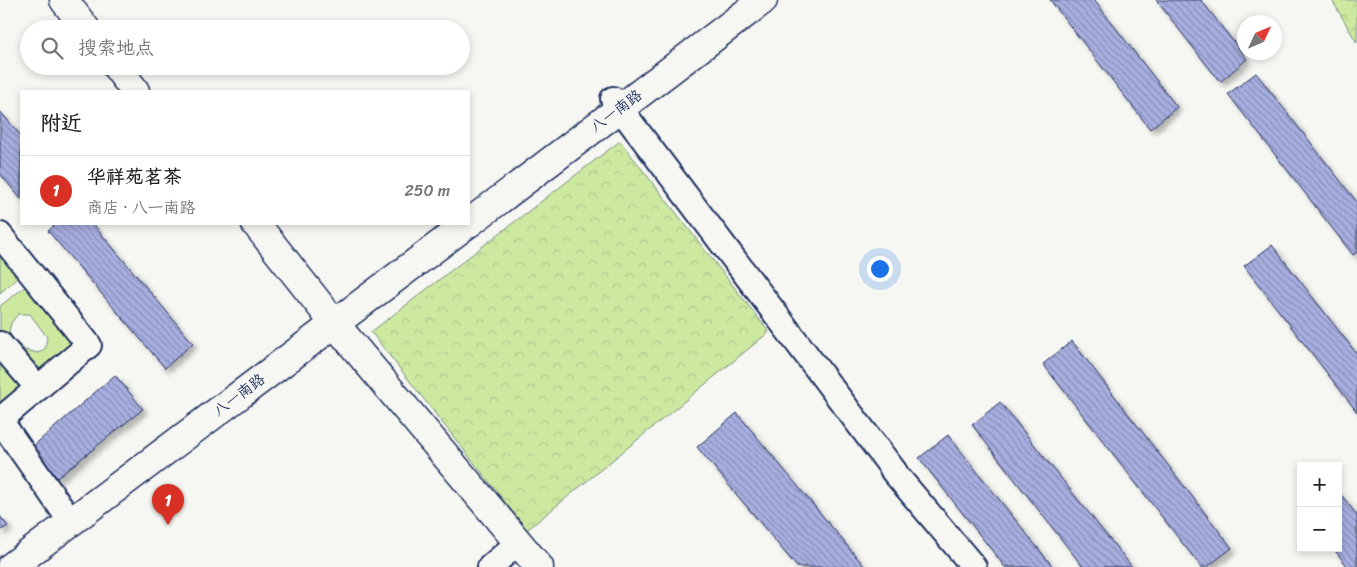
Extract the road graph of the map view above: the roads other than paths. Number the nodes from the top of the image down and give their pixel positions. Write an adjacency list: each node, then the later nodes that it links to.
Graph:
1 (64, 0): 5 (main road)
2 (82, 0): 6 (main road)
3 (743, 0): 11 (main road, 八一南路)
4 (763, 0): 11 (main road, 八一南路)
5 (79, 20)
6 (97, 20)
7 (123, 75): 9 (main road)
8 (141, 75): 10 (main road)
9 (134, 90)
10 (152, 90)
11 (617, 103): 12 (main road, 八一南路); 13 (main road, 八一南路); 28 (street)
12 (470, 208)
13 (470, 221)
14 (240, 225): 19 (main road)
15 (257, 225): 19 (main road)
16 (448, 225): 19 (main road, 八一南路)
17 (465, 225): 19 (main road, 八一南路)
18 (0, 235): 21 (street)
19 (326, 324): 23 (main road, 八一南路); 24 (main road)
20 (0, 344): 21 (street)
21 (38, 388): 22 (street)
22 (2, 419): 23 (street)
23 (67, 516): 25 (main road, 八一南路); 26 (main road, 八一南路)
24 (509, 557): 27 (main road)
25 (0, 559)
26 (11, 567)
27 (539, 567)
28 (974, 567)

